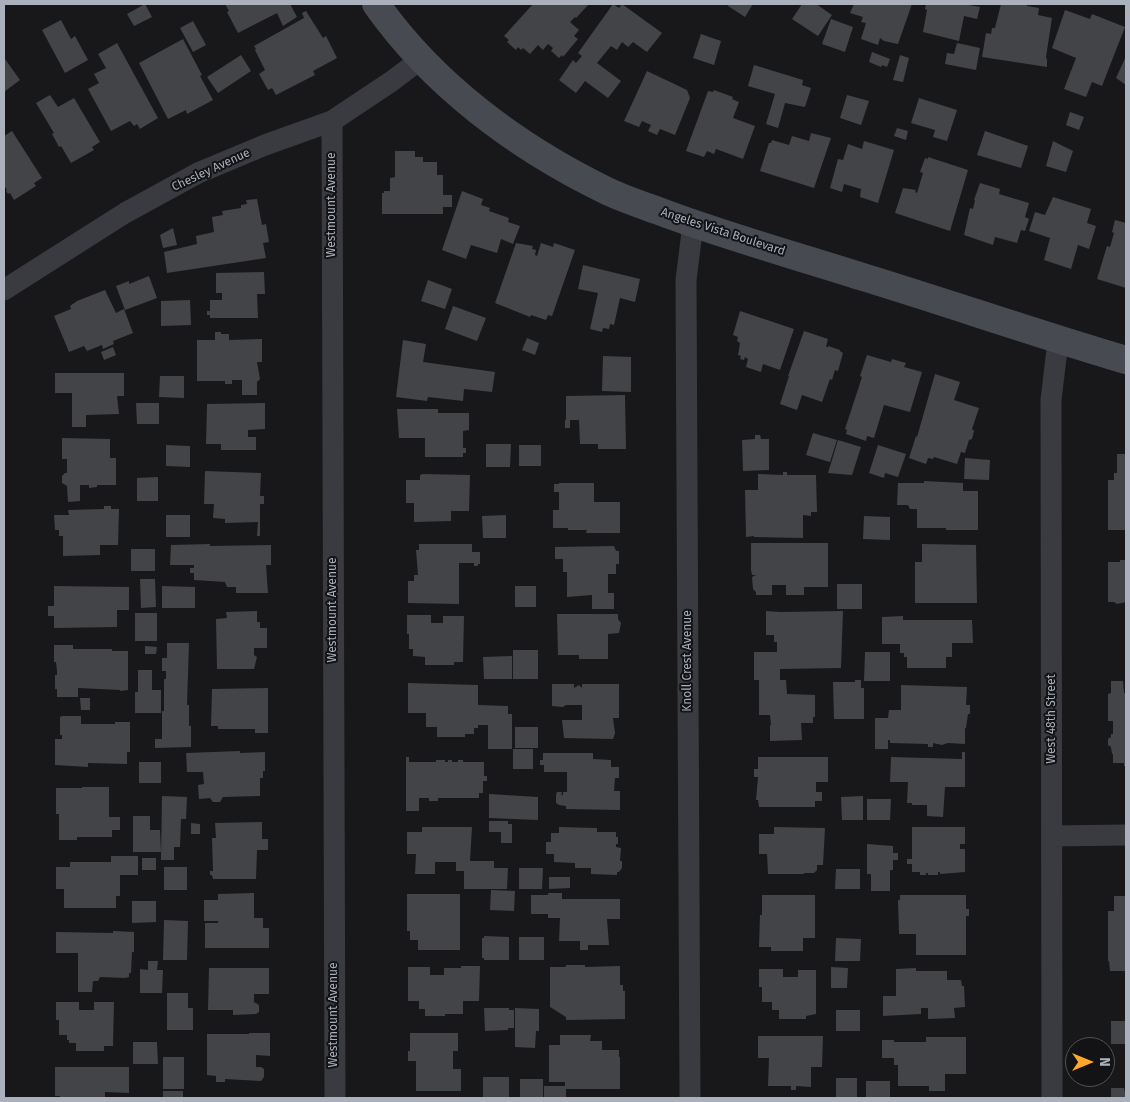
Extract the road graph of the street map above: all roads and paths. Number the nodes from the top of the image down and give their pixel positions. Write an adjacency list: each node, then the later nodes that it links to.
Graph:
1 (376, 4): 2 (street, Angeles Vista Boulevard)
2 (421, 59): 3 (street, Chesley Avenue); 4 (street, Angeles Vista Boulevard)
3 (332, 121): 5 (street, Chesley Avenue); 10 (street, Westmount Avenue)
4 (693, 224): 6 (street, Angeles Vista Boulevard); 11 (street, Knoll Crest Avenue)
5 (4, 290)
6 (1058, 341): 7 (street, Angeles Vista Boulevard); 9 (street, West 48th Street)
7 (1126, 360)
8 (1126, 835): 9 (street)
9 (1052, 836): 12 (street, West 48th Street)
10 (335, 1098)
11 (690, 1098)
12 (1052, 1098)

